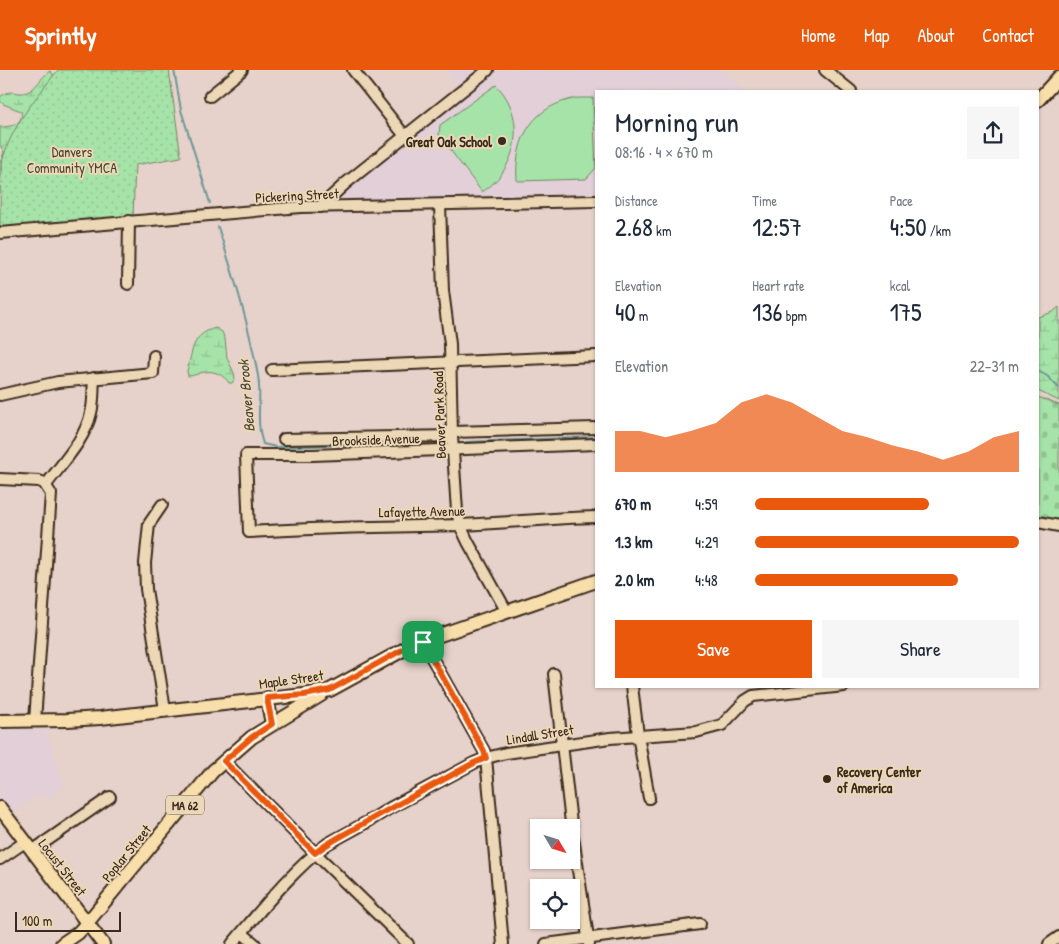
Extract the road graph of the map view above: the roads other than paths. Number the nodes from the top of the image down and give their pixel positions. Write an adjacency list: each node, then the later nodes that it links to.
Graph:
1 (242, 70): 7 (street)
2 (353, 70): 9 (street)
3 (488, 70): 9 (street)
4 (825, 70): 6 (street)
5 (1059, 77): 8 (main road)
6 (850, 90)
7 (210, 96)
8 (1039, 99)
9 (405, 136): 10 (street)
10 (337, 191): 13 (street); 14 (street)
11 (595, 201): 12 (street, Pickering Street)
12 (440, 205): 13 (street, Pickering Street); 20 (street, Beaver Park Road)
13 (347, 206): 14 (street, Pickering Street)
14 (320, 207): 15 (street, Pickering Street)
15 (129, 221): 16 (street, Pickering Street); 17 (street)
16 (0, 233)
17 (128, 284)
18 (154, 356): 22 (street)
19 (595, 356): 20 (street)
20 (451, 362): 21 (street); 25 (street, Beaver Park Road)
21 (272, 370)
22 (94, 378): 23 (street); 30 (street)
23 (0, 395)
24 (595, 428): 25 (street, Brookside Avenue)
25 (452, 434): 26 (street, Brookside Avenue); 28 (street, Beaver Park Road)
26 (284, 439)
27 (595, 444): 28 (street, Brookside Avenue)
28 (453, 451): 34 (street, Beaver Park Road); 36 (street, Brookside Avenue)
29 (0, 480): 30 (street)
30 (46, 485): 47 (street)
31 (162, 505): 45 (street)
32 (595, 517): 34 (street, Lafayette Avenue)
33 (1039, 522): 35 (street)
34 (460, 525): 36 (street, Lafayette Avenue); 38 (street, Beaver Park Road)
35 (1059, 526)
36 (249, 532)
37 (595, 581): 38 (main road, Maple Street / MA 62)
38 (507, 612): 39 (main road, Maple Street / MA 62)
39 (423, 642): 43 (main road, Maple Street / MA 62); 51 (street)
40 (554, 674): 50 (street)
41 (632, 688): 49 (street)
42 (826, 688): 49 (street, Lindall Street)
43 (330, 690): 44 (main road, Maple Street); 48 (main road, Poplar Street / MA 62)
44 (267, 698): 45 (main road, Maple Street); 48 (main road)
45 (166, 710): 47 (main road, Maple Street)
46 (0, 720): 47 (main road, Maple Street)
47 (35, 721)
48 (272, 724): 52 (main road, Poplar Street / MA 62)
49 (638, 735): 50 (street, Lindall Street); 54 (street)
50 (563, 744): 51 (street, Lindall Street); 63 (street)
51 (486, 758): 57 (street, Lindall Street); 69 (street)
52 (224, 761): 57 (street); 59 (main road, Poplar Street / MA 62)
53 (110, 797): 56 (street)
54 (650, 798)
55 (0, 808): 56 (main road, Locust Street)
56 (29, 847): 58 (street); 59 (main road, Locust Street)
57 (315, 853): 61 (street, Lindall Street); 68 (street)
58 (0, 859)
59 (87, 923): 64 (main road, Poplar Street / MA 62); 65 (main road, Locust Street)
60 (700, 924): 63 (street)
61 (242, 933): 66 (street, Lindall Street); 67 (street)
62 (1059, 937): 71 (street)
63 (588, 941): 70 (street)
64 (62, 944)
65 (103, 944)
66 (232, 944)
67 (255, 944)
68 (408, 944)
69 (503, 944)
70 (546, 944)
71 (1049, 944)

